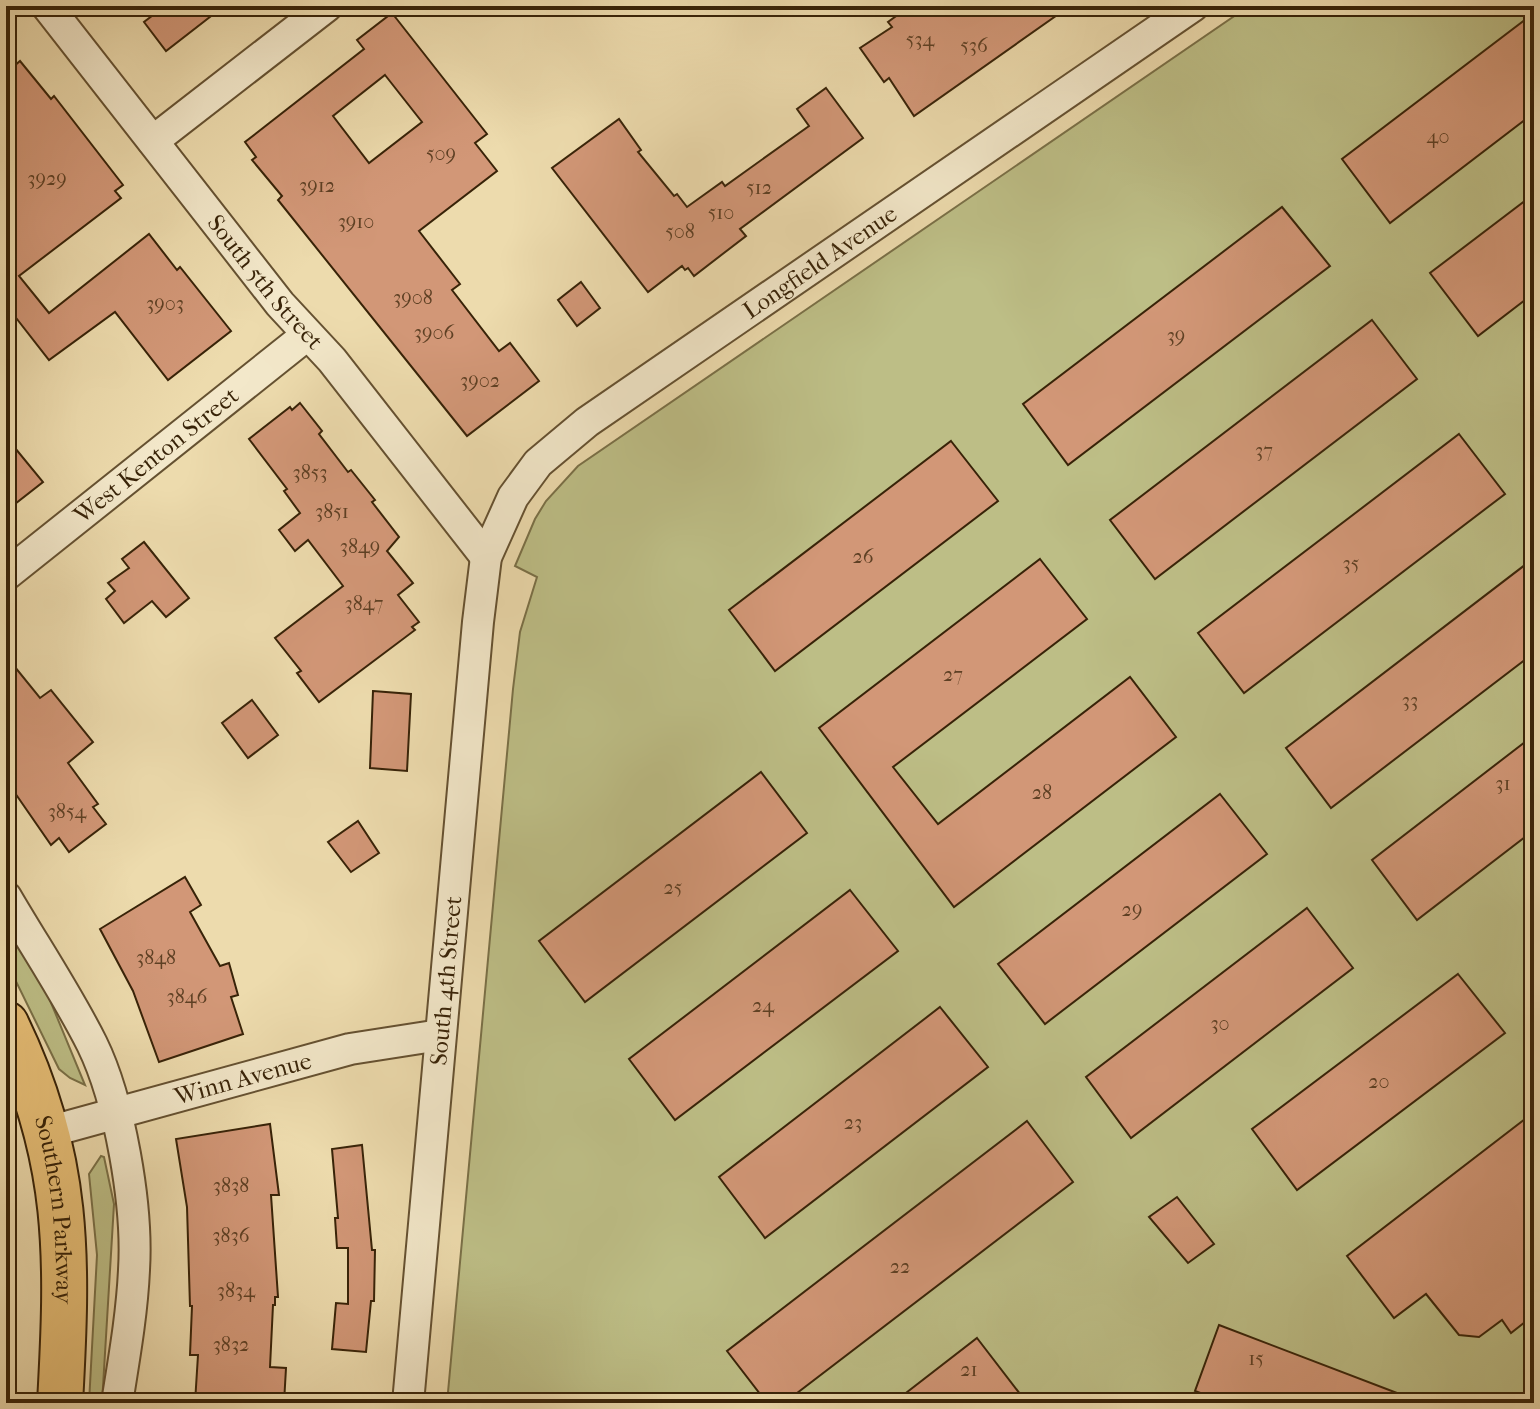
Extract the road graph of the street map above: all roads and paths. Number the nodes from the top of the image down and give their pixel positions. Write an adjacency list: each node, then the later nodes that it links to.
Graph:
1 (47, 6): 4 (street, South 5th Street)
2 (327, 6): 4 (street)
3 (1193, 6): 6 (street, Longfield Avenue)
4 (153, 141): 5 (street, South 5th Street)
5 (307, 335): 6 (street, South 5th Street); 7 (street, West Kenton Street)
6 (486, 557): 10 (street, South 4th Street)
7 (6, 575)
8 (6, 897): 11 (street)
9 (6, 1024): 12 (main road, Southern Parkway)
10 (440, 1035): 11 (street, Winn Avenue); 15 (street, South 4th Street)
11 (115, 1113): 12 (street, Winn Avenue); 14 (street)
12 (48, 1132): 13 (main road, Southern Parkway)
13 (60, 1403)
14 (117, 1403)
15 (408, 1403)

